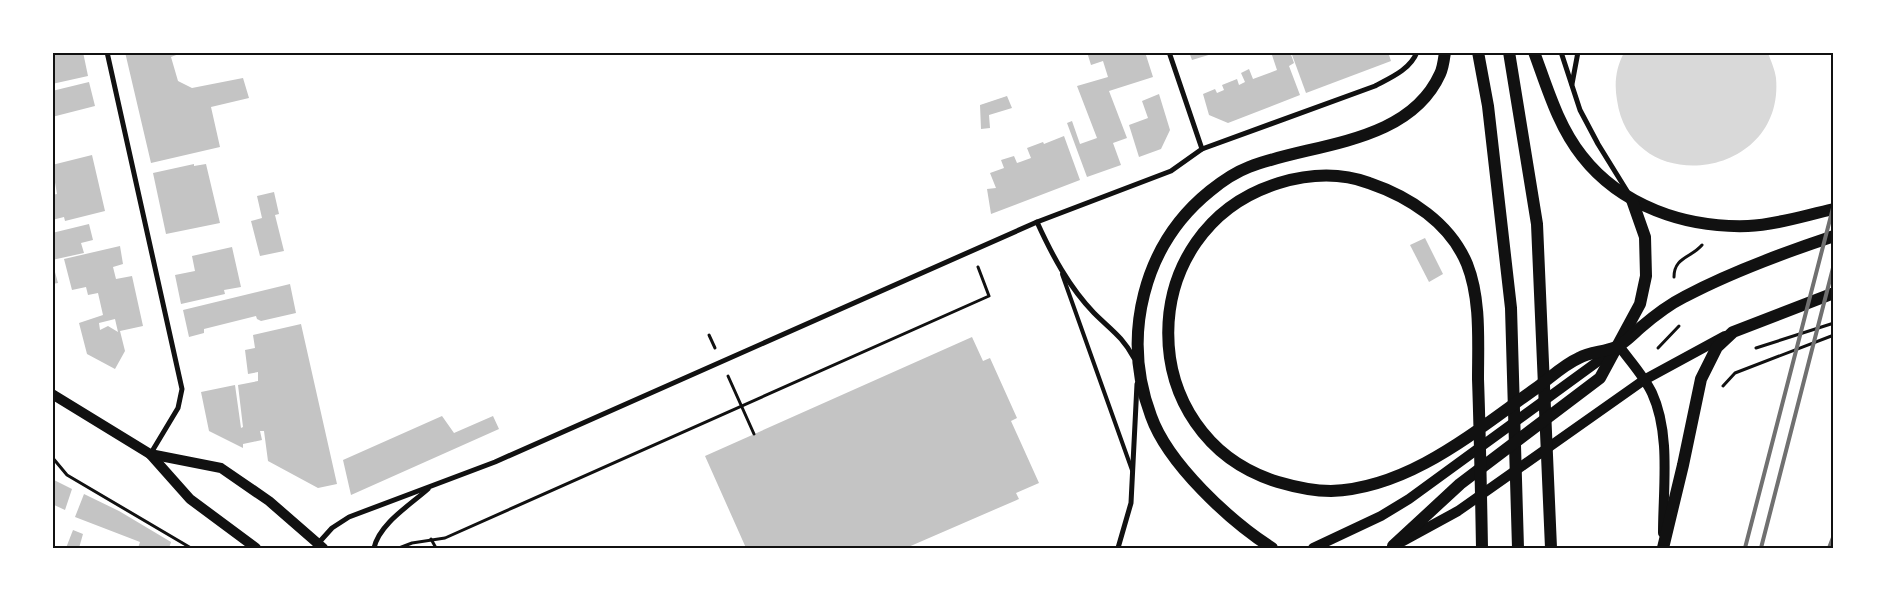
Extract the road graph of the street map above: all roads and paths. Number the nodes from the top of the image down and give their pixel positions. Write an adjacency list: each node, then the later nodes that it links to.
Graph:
1 (107, 52): 36 (street)
2 (1169, 52): 11 (street)
3 (1417, 52): 11 (street)
4 (1445, 52): 30 (main road)
5 (1478, 52): 52 (main road)
6 (1509, 52): 53 (main road)
7 (1534, 52): 12 (main road)
8 (1561, 52): 10 (street)
9 (1578, 52): 10 (street)
10 (1571, 85): 12 (street)
11 (1202, 148): 14 (street)
12 (1632, 200): 13 (main road); 26 (main road)
13 (1834, 209)
14 (1037, 222): 17 (street); 18 (street)
15 (1834, 236): 26 (main road)
16 (1708, 238): 19 (path)
17 (972, 250): 29 (street); 34 (path)
18 (1060, 269): 30 (street); 38 (lane)
19 (1674, 277)
20 (1834, 293): 23 (main road)
21 (1685, 320): 27 (path)
22 (1834, 323): 28 (path)
23 (1733, 332): 31 (main road); 54 (main road)
24 (710, 334): 29 (path)
25 (1834, 335): 32 (path)
26 (1619, 346): 31 (main road); 49 (main road); 50 (main road); 51 (main road)
27 (1658, 348)
28 (1748, 350)
29 (721, 361): 34 (path); 39 (street)
30 (1138, 364): 38 (street); 48 (main road)
31 (1644, 380): 50 (main road); 54 (main road)
32 (1719, 393)
33 (52, 394): 36 (main road)
34 (742, 407): 35 (path); 40 (path)
35 (754, 434)
36 (150, 454): 41 (main road); 43 (main road)
37 (52, 458): 42 (path)
38 (1133, 474): 47 (street)
39 (432, 485): 41 (street); 44 (street)
40 (431, 540): 45 (path); 46 (path)
41 (319, 547)
42 (191, 548)
43 (256, 548)
44 (374, 548)
45 (399, 548)
46 (436, 548)
47 (1118, 548)
48 (1272, 548)
49 (1313, 548)
50 (1391, 548)
51 (1482, 548)
52 (1518, 548)
53 (1551, 548)
54 (1663, 548)

